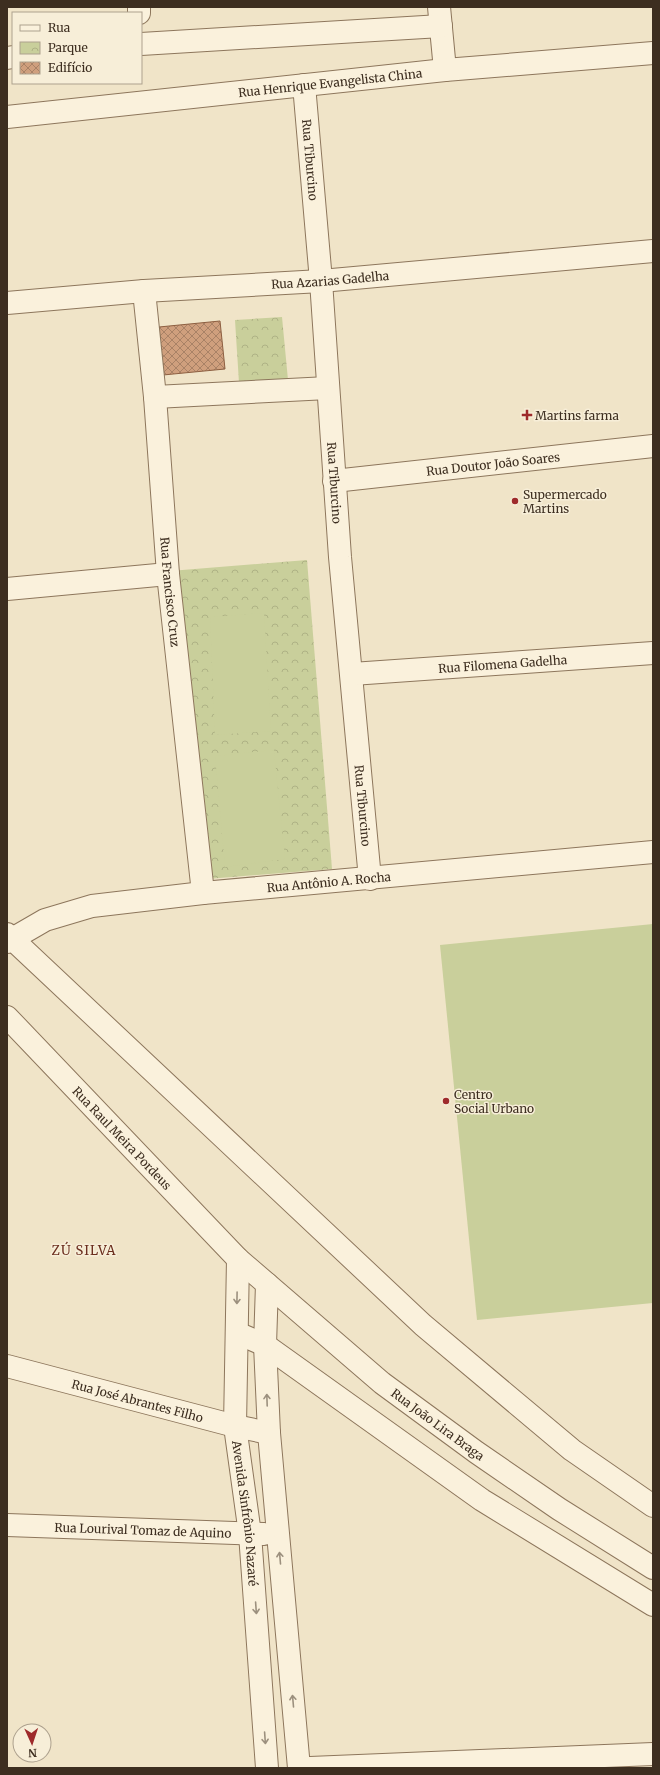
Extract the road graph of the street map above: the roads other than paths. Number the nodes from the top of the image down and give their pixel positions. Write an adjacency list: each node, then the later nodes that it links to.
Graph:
1 (440, 16): 2 (street); 4 (street)
2 (142, 39)
3 (653, 53): 4 (street, Rua Henrique Evangelista China)
4 (445, 70): 5 (street, Rua Henrique Evangelista China)
5 (304, 85): 6 (street, Rua Henrique Evangelista China); 8 (street, Rua Tiburcino)
6 (7, 117)
7 (653, 251): 8 (street, Rua Azarias Gadelha)
8 (321, 281): 9 (street, Rua Azarias Gadelha); 11 (street, Rua Tiburcino)
9 (144, 291): 10 (street, Rua Azarias Gadelha); 12 (street, Rua Francisco Cruz)
10 (7, 302)
11 (328, 388): 12 (street); 14 (street, Rua Tiburcino)
12 (155, 398): 15 (street, Rua Francisco Cruz)
13 (653, 446): 14 (street, Rua Doutor João Soares)
14 (334, 481): 18 (street, Rua Tiburcino)
15 (168, 574): 16 (street); 21 (street, Rua Francisco Cruz)
16 (7, 589)
17 (653, 653): 18 (street, Rua Filomena Gadelha)
18 (352, 674): 20 (street, Rua Tiburcino)
19 (653, 852): 20 (street, Rua Antônio A. Rocha)
20 (370, 879): 21 (street, Rua Antônio A. Rocha)
21 (203, 893): 22 (street, Rua Antônio A. Rocha)
22 (8, 938): 31 (street)
23 (7, 1017): 24 (street, Rua Raul Meira Pordeus)
24 (238, 1259): 25 (street, Rua João Lira Braga); 26 (street, Avenida Sinfrônio Nazaré, one-way to 26)
25 (267, 1284): 27 (street); 35 (street, Rua João Lira Braga)
26 (237, 1333): 27 (street); 29 (street, Avenida Sinfrônio Nazaré)
27 (265, 1345): 30 (street, one-way to 27); 36 (street)
28 (7, 1366): 29 (street, Rua José Abrantes Filho)
29 (235, 1426): 30 (street, Rua José Abrantes Filho); 33 (street, Avenida Sinfrônio Nazaré)
30 (268, 1433): 34 (street)
31 (653, 1506)
32 (7, 1525): 33 (street, Rua Lourival Tomaz de Aquino)
33 (250, 1534): 34 (street, Rua Lourival Tomaz de Aquino); 39 (street, Avenida Sinfrônio Nazaré, one-way to 39)
34 (278, 1534): 40 (street, one-way to 34)
35 (653, 1568)
36 (653, 1605)
37 (653, 1754): 38 (street)
38 (473, 1765): 41 (street)
39 (267, 1768)
40 (299, 1768)
41 (310, 1768)

